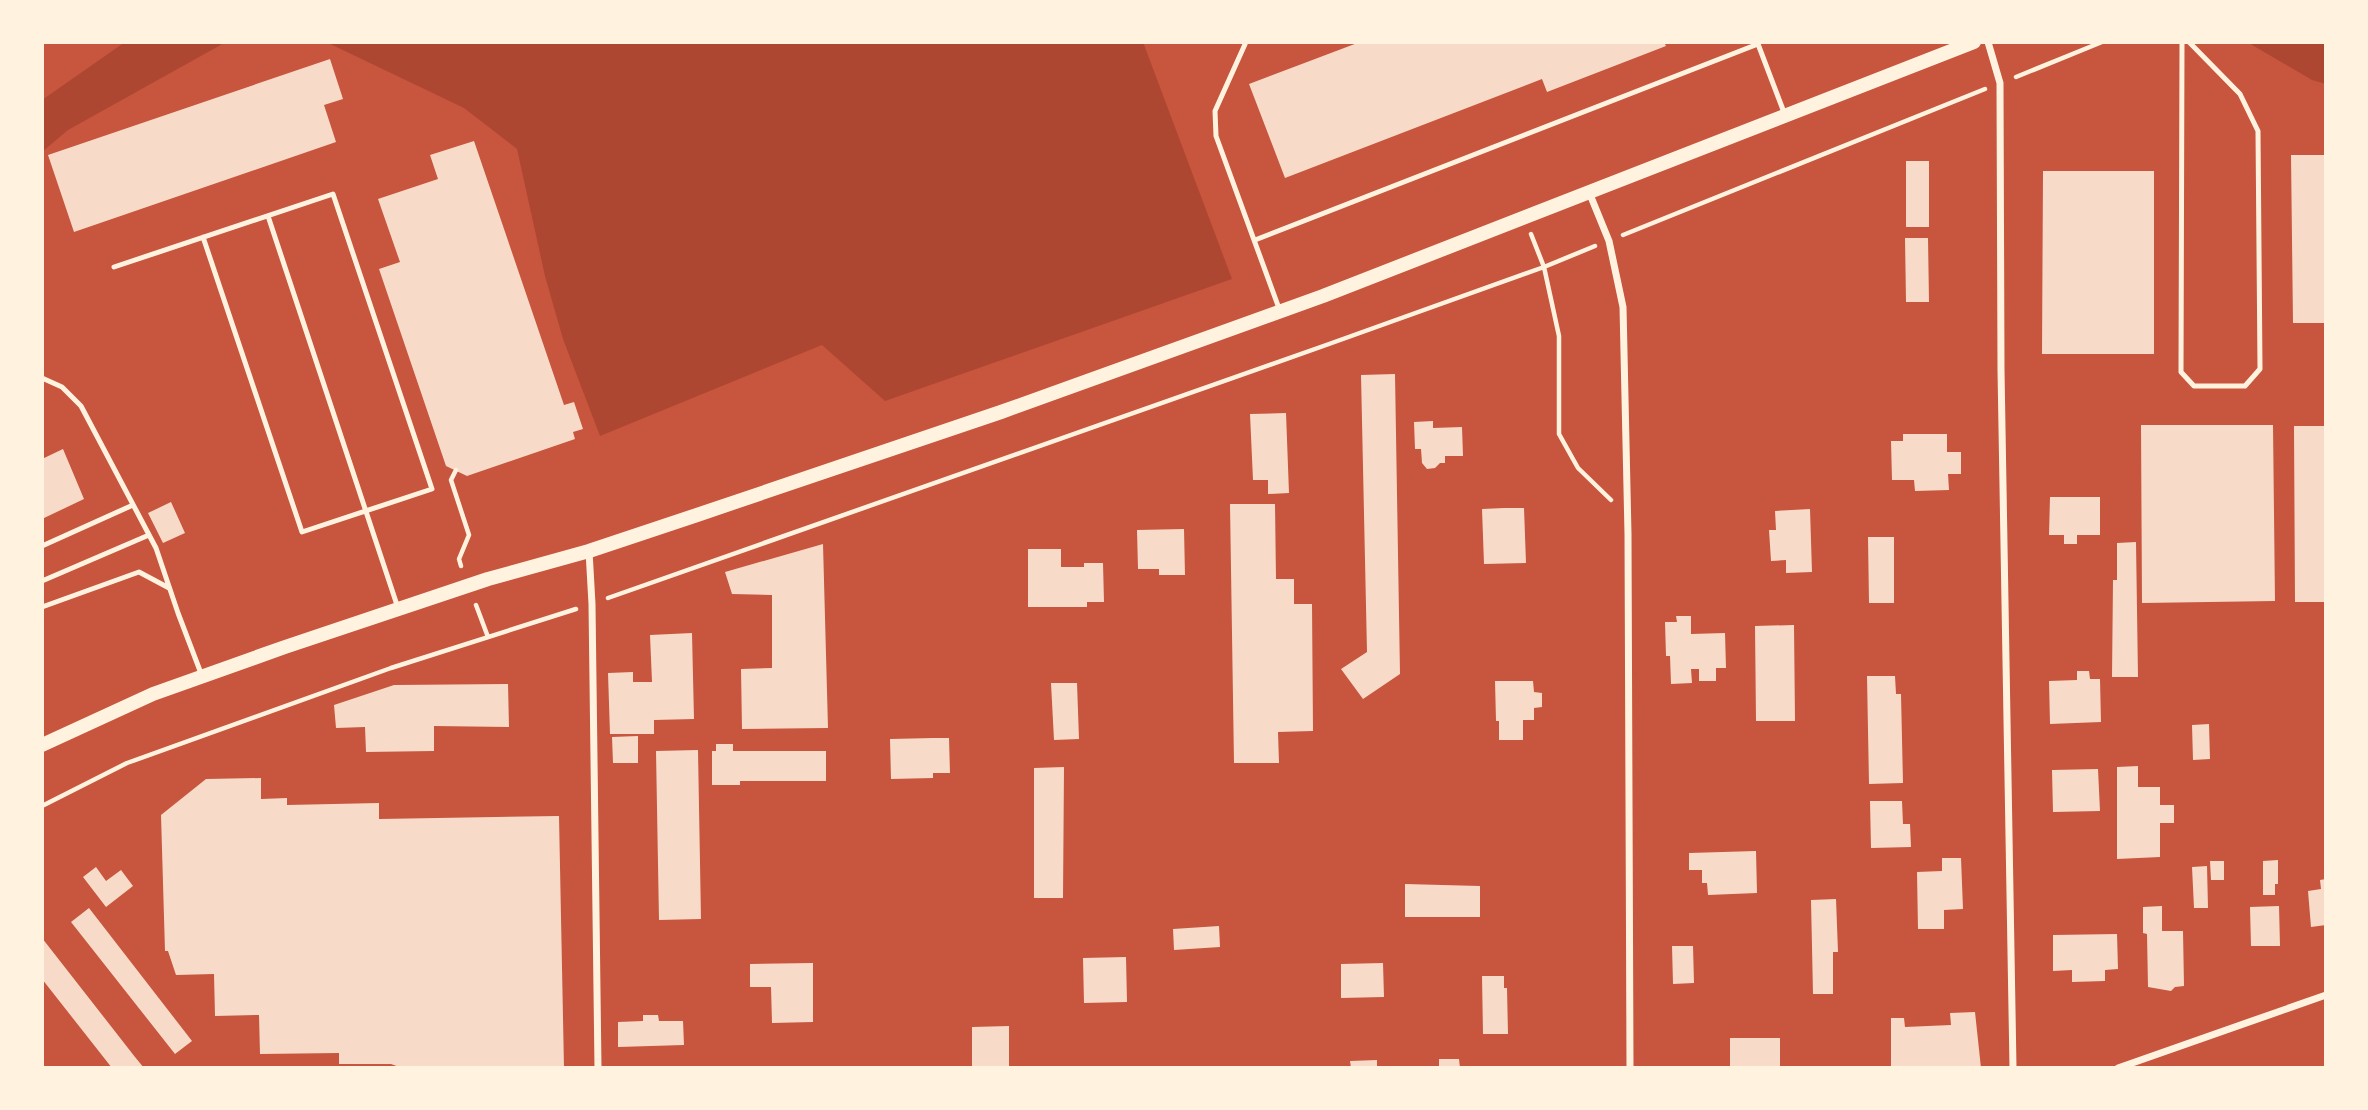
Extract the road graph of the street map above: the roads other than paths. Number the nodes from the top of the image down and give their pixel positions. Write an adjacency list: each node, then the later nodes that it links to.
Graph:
1 (1246, 42): 10 (lane)
2 (1974, 42): 6 (main road)
3 (1988, 42): 28 (street)
4 (2182, 42): 5 (lane)
5 (2189, 42)
6 (1785, 115): 7 (main road); 10 (lane)
7 (1589, 191): 12 (main road); 27 (street)
8 (268, 216): 9 (lane); 15 (lane); 15 (lane)
9 (203, 237): 11 (lane); 15 (lane)
10 (1255, 240): 12 (lane)
11 (114, 267)
12 (1280, 311): 18 (main road)
13 (42, 378): 14 (lane)
14 (133, 505): 16 (lane); 17 (lane)
15 (366, 511): 22 (lane)
16 (149, 535): 19 (lane); 20 (lane)
17 (42, 546)
18 (589, 551): 22 (main road); 26 (street)
19 (42, 581)
20 (169, 588): 21 (lane); 23 (lane)
21 (42, 607)
22 (399, 608): 23 (main road)
23 (202, 676): 24 (main road)
24 (42, 745)
25 (2326, 995): 29 (street)
26 (598, 1068)
27 (1630, 1068)
28 (2013, 1068)
29 (2118, 1068)

